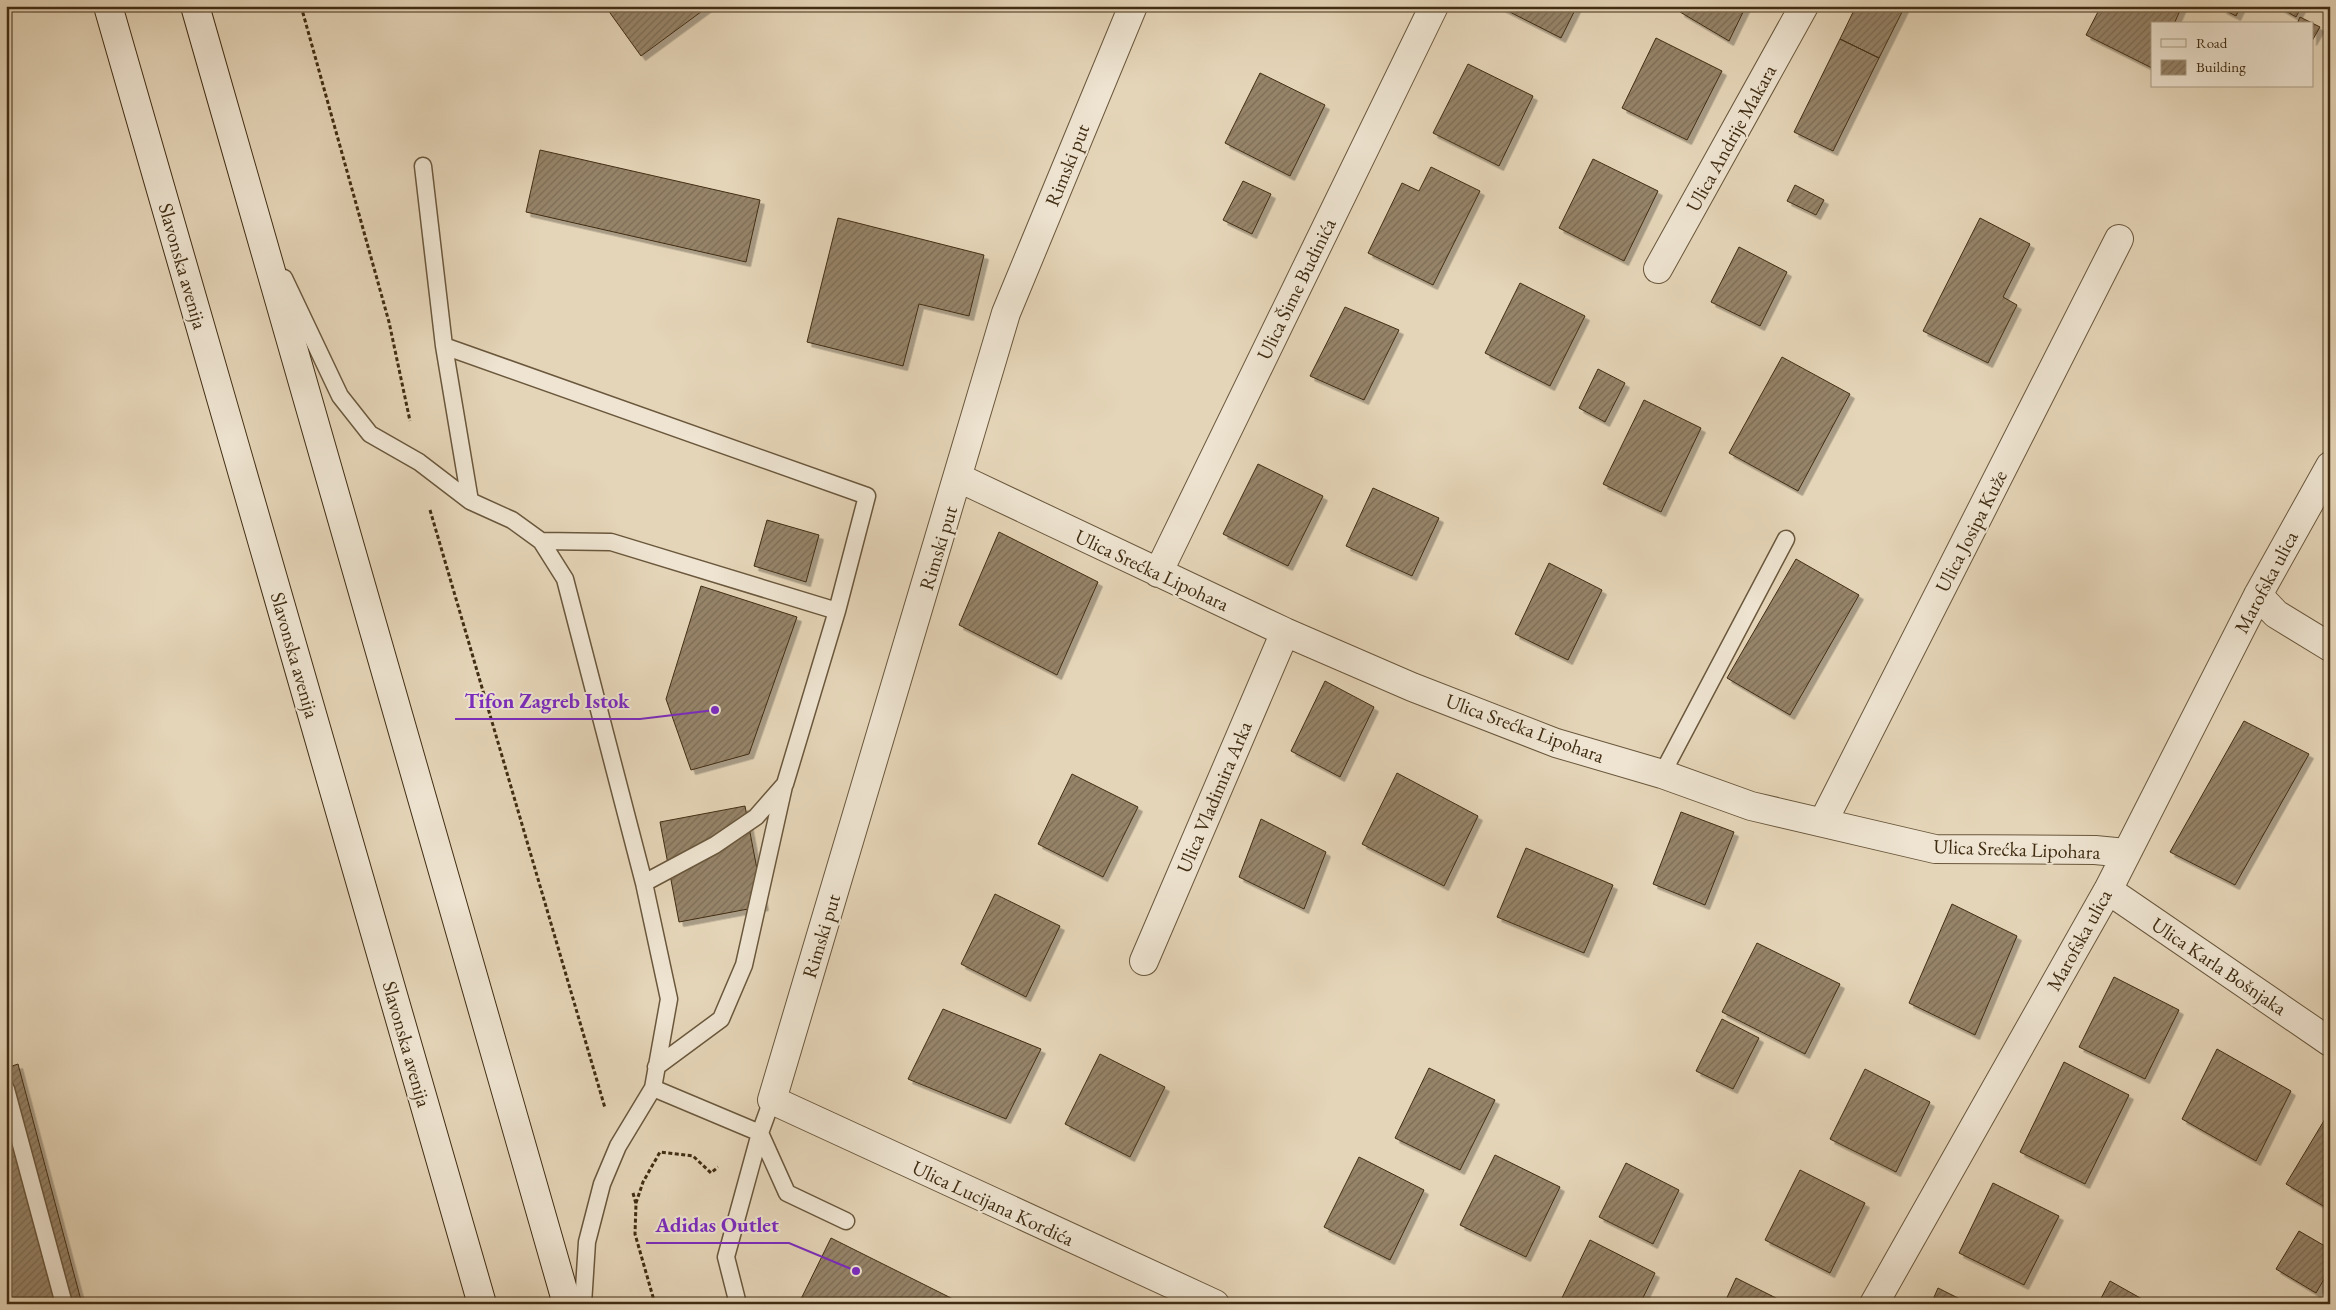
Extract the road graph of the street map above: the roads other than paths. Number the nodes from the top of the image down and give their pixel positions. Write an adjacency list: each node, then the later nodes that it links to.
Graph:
1 (108, 6): 36 (street, Slavonska avenija)
2 (195, 6): 7 (street)
3 (1133, 6): 12 (street, Rimski put)
4 (1434, 6): 16 (street, Ulica Šime Budinića)
5 (1804, 6): 9 (street, Ulica Andrije Makara)
6 (423, 166): 10 (lane)
7 (258, 222): 13 (lane); 37 (street)
8 (2119, 239): 23 (street, Ulica Josipa Kuže)
9 (1658, 269)
10 (444, 346): 13 (lane); 18 (lane)
11 (2330, 466): 17 (street, Marofska ulica)
12 (958, 478): 16 (street, Ulica Srećka Lipohara); 32 (street, Rimski put)
13 (470, 501): 15 (lane)
14 (1786, 539): 21 (lane)
15 (541, 541): 18 (lane); 25 (lane)
16 (1158, 573): 19 (street, Ulica Srećka Lipohara)
17 (2258, 595): 20 (street); 24 (street, Marofska ulica)
18 (837, 611): 22 (lane)
19 (1285, 632): 21 (street, Ulica Srećka Lipohara); 27 (street, Ulica Vladimira Arka)
20 (2330, 647)
21 (1662, 774): 23 (street, Ulica Srećka Lipohara)
22 (785, 784): 25 (lane); 29 (lane)
23 (1823, 822): 24 (street, Ulica Srećka Lipohara)
24 (2126, 853): 26 (street, Marofska ulica)
25 (644, 883): 29 (lane)
26 (2108, 890): 28 (street, Ulica Karla Bošnjaka); 41 (street, Marofska ulica)
27 (1144, 960)
28 (2330, 1042)
29 (656, 1067): 30 (lane)
30 (652, 1088): 33 (lane); 38 (lane)
31 (6, 1089): 35 (lane)
32 (772, 1100): 33 (lane); 40 (street, Ulica Lucijana Kordića)
33 (760, 1133): 34 (lane); 39 (lane)
34 (846, 1221)
35 (64, 1304)
36 (482, 1304)
37 (567, 1304)
38 (584, 1304)
39 (738, 1304)
40 (1215, 1304)
41 (1874, 1304)

